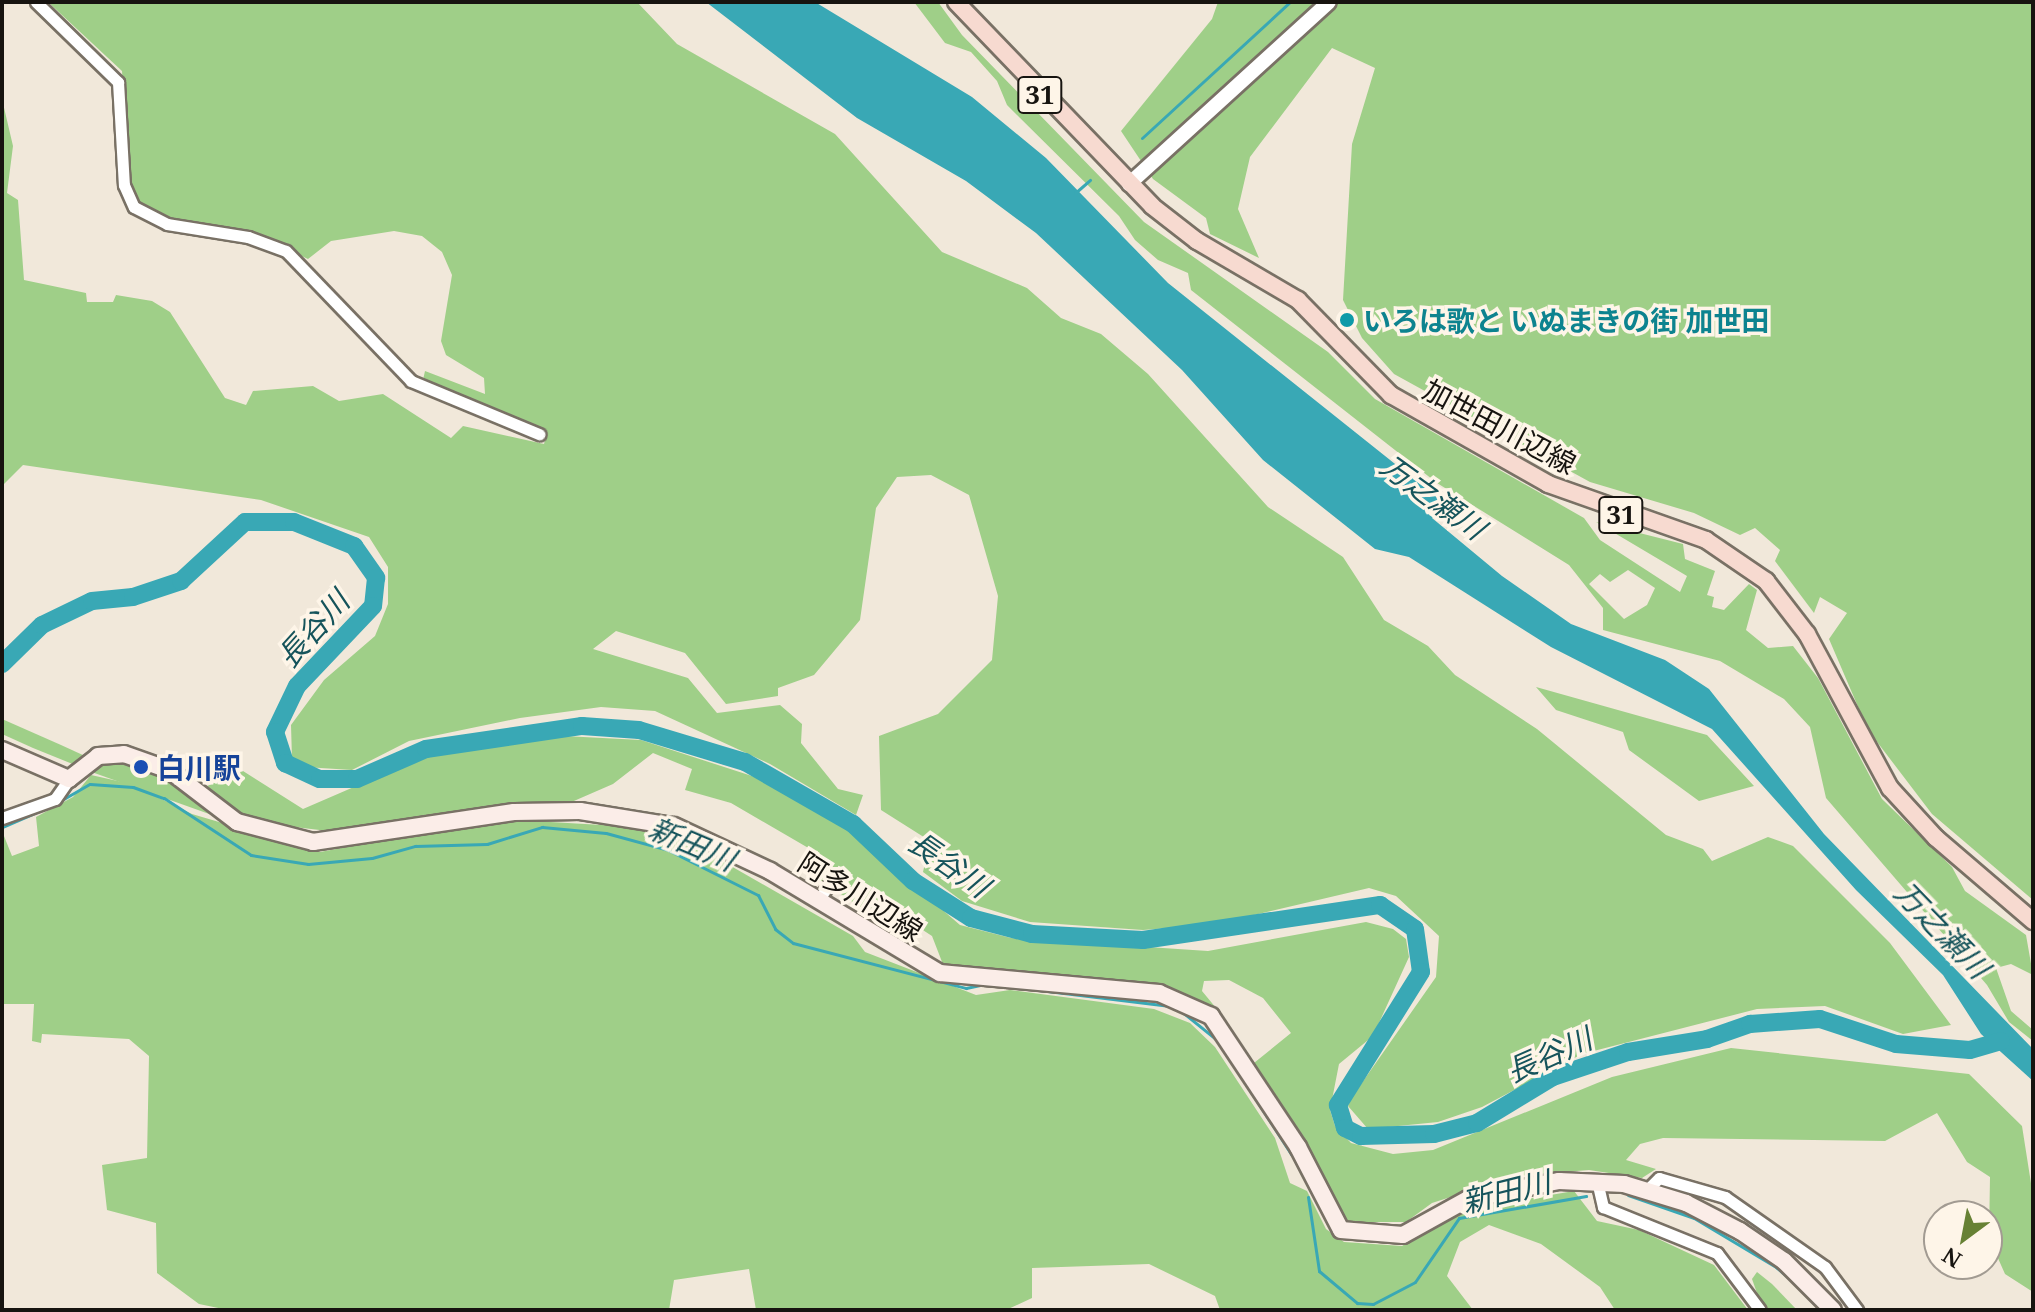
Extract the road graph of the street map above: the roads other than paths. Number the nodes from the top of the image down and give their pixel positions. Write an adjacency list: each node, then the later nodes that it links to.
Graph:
1 (36, 2): 5 (street)
2 (956, 2): 4 (main road, 加世田川辺線 / 31)
3 (1329, 2): 4 (street)
4 (1129, 184): 11 (main road, 加世田川辺線 / 31)
5 (539, 434)
6 (2, 750): 7 (main road)
7 (69, 779): 8 (street); 10 (main road, 阿多川辺線)
8 (2, 818)
9 (831, 881): 10 (street)
10 (818, 901): 12 (main road, 阿多川辺線)
11 (2033, 921)
12 (1600, 1182): 13 (main road); 14 (street)
13 (1647, 1190): 15 (main road); 16 (street)
14 (1760, 1310)
15 (1833, 1310)
16 (1857, 1310)

